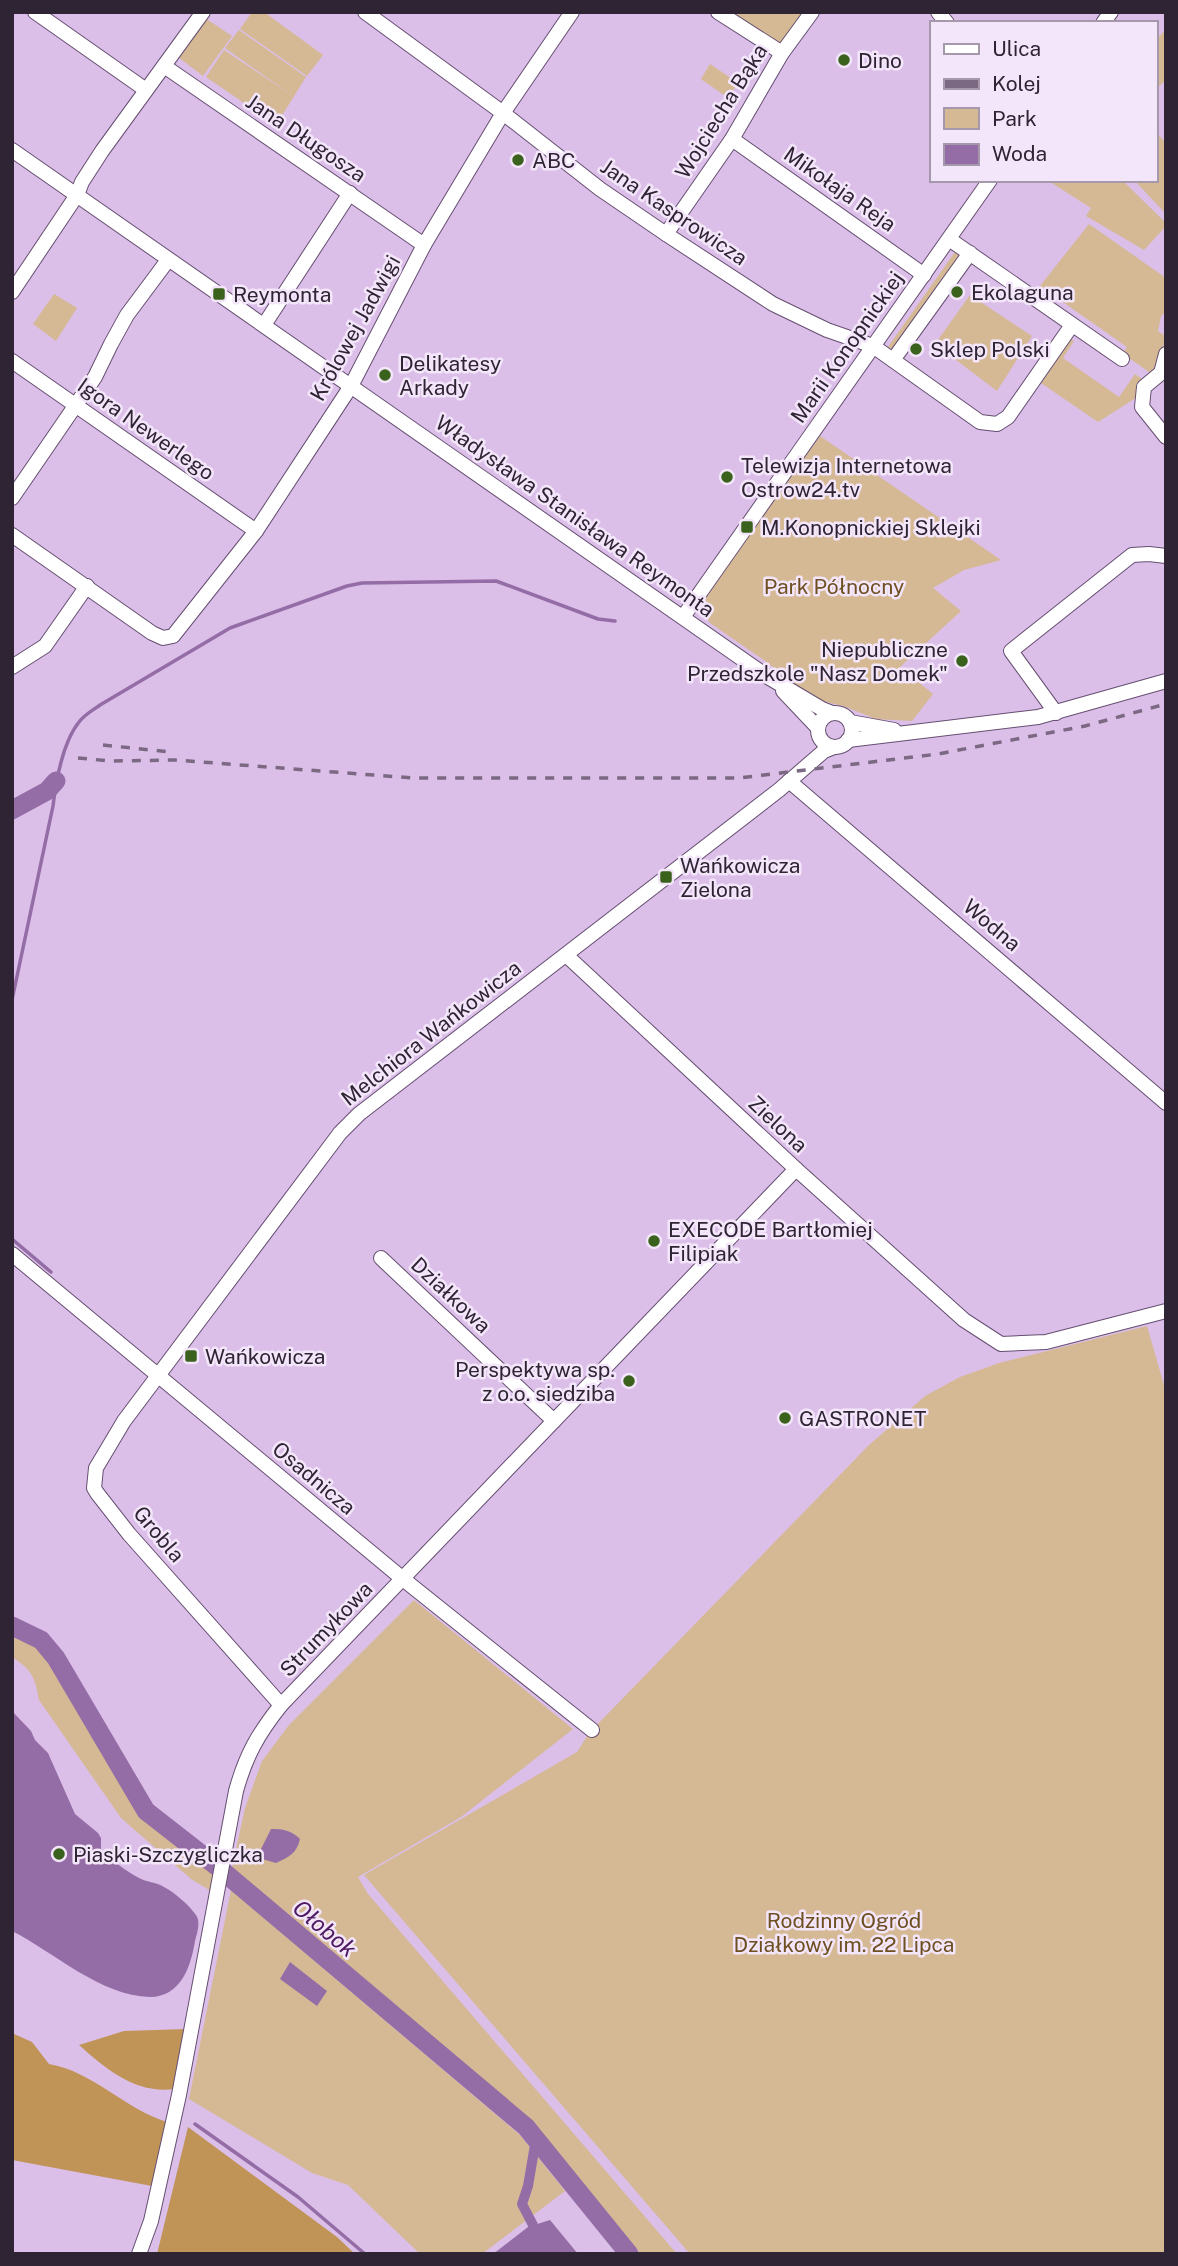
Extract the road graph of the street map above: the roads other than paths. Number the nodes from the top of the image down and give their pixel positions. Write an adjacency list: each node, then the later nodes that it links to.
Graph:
1 (35, 12): 9 (street)
2 (203, 12): 8 (street)
3 (365, 12): 10 (street, Jana Kasprowicza)
4 (572, 12): 10 (street, Królowej Jadwigi)
5 (718, 12): 7 (street)
6 (812, 12): 7 (street, Wojciecha Bąka)
7 (782, 53): 11 (street, Wojciecha Bąka)
8 (164, 66): 9 (street); 14 (street, Jana Długosza)
9 (146, 90): 15 (street)
10 (503, 113): 16 (street, Jana Kasprowicza); 18 (street, Królowej Jadwigi)
11 (732, 139): 16 (street, Wojciecha Bąka); 21 (street, Mikołaja Reja)
12 (12, 150): 15 (street, Władysława Stanisława Reymonta)
13 (989, 182): 17 (street, Marii Konopnickiej)
14 (350, 193): 18 (street, Jana Długosza); 23 (street)
15 (77, 195): 20 (street, Władysława Stanisława Reymonta); 22 (street)
16 (666, 234): 25 (street, Jana Kasprowicza)
17 (949, 239): 19 (street); 21 (street, Marii Konopnickiej)
18 (424, 244): 30 (street, Królowej Jadwigi)
19 (970, 253): 24 (street); 28 (street)
20 (168, 260): 23 (street, Władysława Stanisława Reymonta); 31 (street)
21 (924, 275): 25 (street, Marii Konopnickiej)
22 (12, 292)
23 (264, 325): 30 (street, Władysława Stanisława Reymonta)
24 (1072, 325): 27 (street); 28 (street, Jana Kasprowicza)
25 (873, 346): 28 (street, Jana Kasprowicza); 38 (street, Marii Konopnickiej)
26 (1166, 354): 32 (street)
27 (1122, 359)
28 (892, 360)
29 (12, 361): 31 (street, Igora Newerlego)
30 (351, 386): 34 (street, Królowej Jadwigi); 38 (street, Władysława Stanisława Reymonta)
31 (77, 406): 33 (street); 34 (street, Igora Newerlego)
32 (1166, 438)
33 (12, 498)
34 (256, 531): 37 (street, Królowej Jadwigi)
35 (12, 535): 37 (street)
36 (1166, 556): 43 (street)
37 (87, 586): 39 (street)
38 (683, 617): 40 (street, Władysława Stanisława Reymonta)
39 (12, 667)
40 (768, 677): 42 (street, Władysława Stanisława Reymonta); 45 (street, Władysława Stanisława Reymonta)
41 (1166, 681): 43 (street, Melchiora Wańkowicza)
42 (832, 713): 44 (street); 45 (street)
43 (1056, 713): 46 (street, Melchiora Wańkowicza)
44 (850, 722): 46 (street, Melchiora Wańkowicza); 47 (street)
45 (818, 731): 47 (street); 48 (street, Melchiora Wańkowicza)
46 (909, 732): 47 (street, Melchiora Wańkowicza)
47 (841, 743): 48 (street, Melchiora Wańkowicza)
48 (789, 781): 49 (street, Melchiora Wańkowicza); 50 (street, Wodna)
49 (566, 955): 51 (street, Zielona); 55 (street, Melchiora Wańkowicza)
50 (1166, 1102)
51 (796, 1168): 54 (street, Zielona); 56 (street, Strumykowa)
52 (12, 1254): 55 (street, Osadnicza)
53 (381, 1258): 56 (street, Działkowa)
54 (1166, 1311)
55 (158, 1376): 57 (street, Osadnicza); 58 (street, Grobla)
56 (554, 1421): 57 (street, Strumykowa)
57 (403, 1579): 58 (street, Strumykowa); 59 (street, Osadnicza)
58 (281, 1705): 60 (street, Strumykowa)
59 (592, 1730)
60 (139, 2254)

